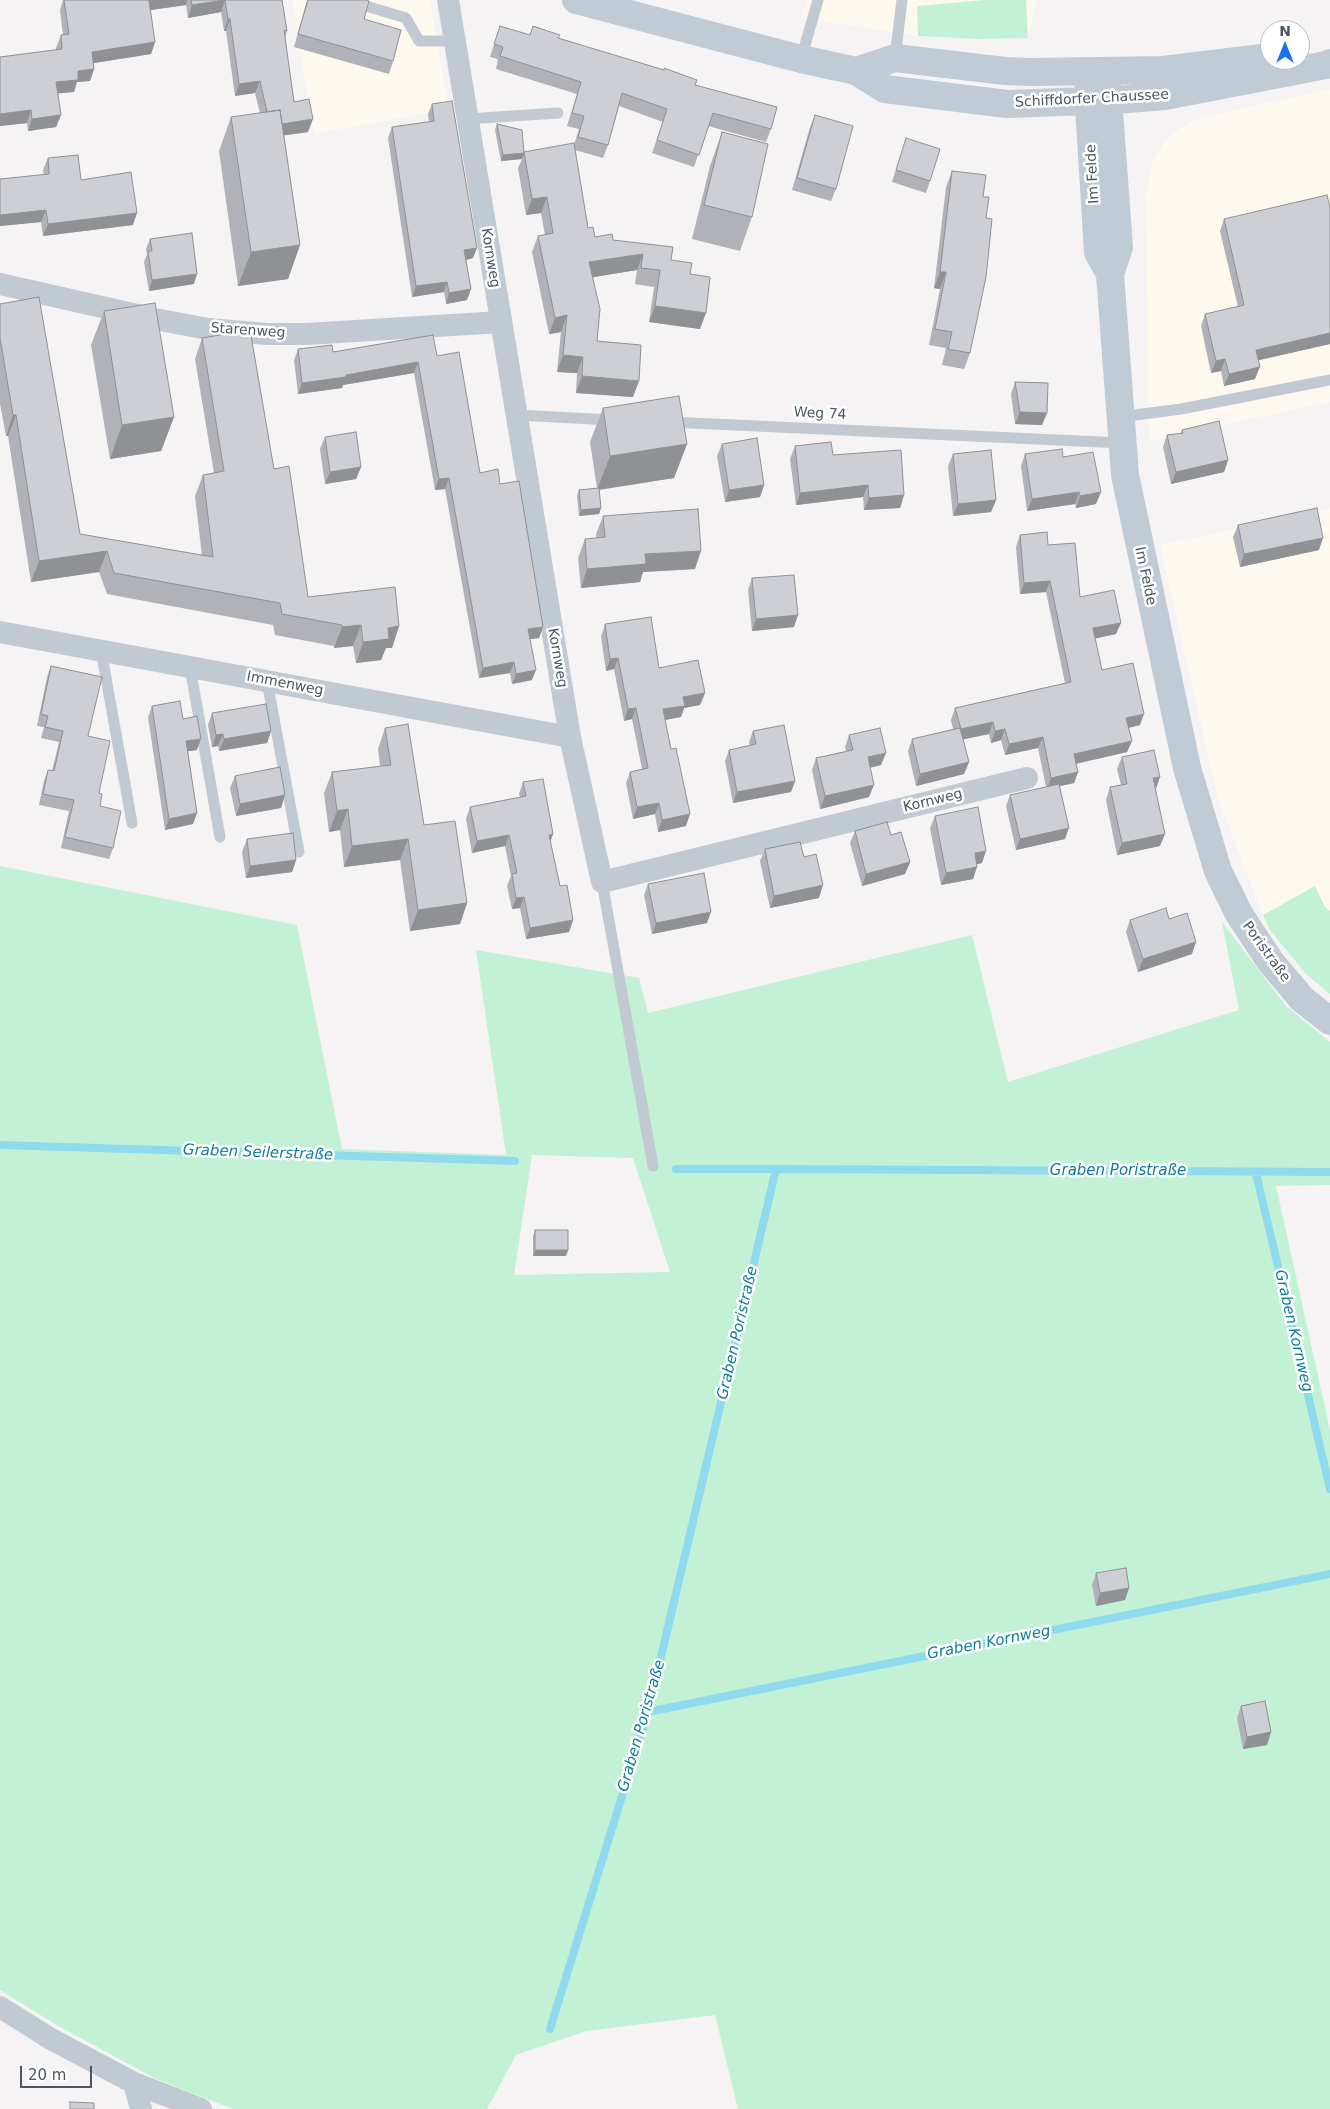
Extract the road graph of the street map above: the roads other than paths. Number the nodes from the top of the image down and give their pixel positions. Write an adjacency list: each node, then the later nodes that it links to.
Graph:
1 (346, 0): 6 (lane)
2 (448, 0): 6 (street, Kornweg)
3 (576, 0): 11 (main road, Schiffdorfer Chaussee)
4 (818, 0): 11 (lane)
5 (902, 0): 9 (lane)
6 (454, 41): 17 (street, Kornweg)
7 (1310, 52): 8 (main road)
8 (1330, 52)
9 (895, 58): 13 (main road, Schiffdorfer Chaussee); 14 (main road, Schiffdorfer Chaussee)
10 (1260, 58): 14 (main road, Schiffdorfer Chaussee)
11 (801, 59): 13 (main road, Schiffdorfer Chaussee)
12 (1330, 63): 15 (main road, Schiffdorfer Chaussee)
13 (856, 71): 15 (main road, Schiffdorfer Chaussee)
14 (1096, 71): 15 (main road, Im Felde)
15 (1098, 100): 24 (main road, Im Felde)
16 (558, 113): 17 (lane)
17 (467, 119): 19 (street, Kornweg)
18 (0, 284): 19 (street, Starenweg)
19 (501, 322): 21 (street, Kornweg)
20 (1330, 380): 24 (lane, Weg 74)
21 (516, 415): 22 (lane); 29 (street, Kornweg)
22 (624, 420)
23 (663, 422): 24 (lane, Weg 74)
24 (1121, 430): 34 (main road, Im Felde)
25 (0, 632): 26 (street, Immenweg)
26 (101, 650): 27 (street, Immenweg); 31 (lane)
27 (190, 667): 28 (street, Immenweg); 32 (lane)
28 (266, 681): 29 (street, Immenweg); 33 (lane)
29 (570, 737): 35 (street, Kornweg)
30 (1028, 778): 35 (street, Kornweg)
31 (132, 823)
32 (220, 837)
33 (299, 852)
34 (1218, 871): 36 (main road, Poristraße)
35 (602, 882): 37 (lane)
36 (1330, 1021)
37 (653, 1166)
38 (0, 2007): 39 (street)
39 (134, 2083): 40 (street); 41 (street)
40 (141, 2109)
41 (202, 2109)

